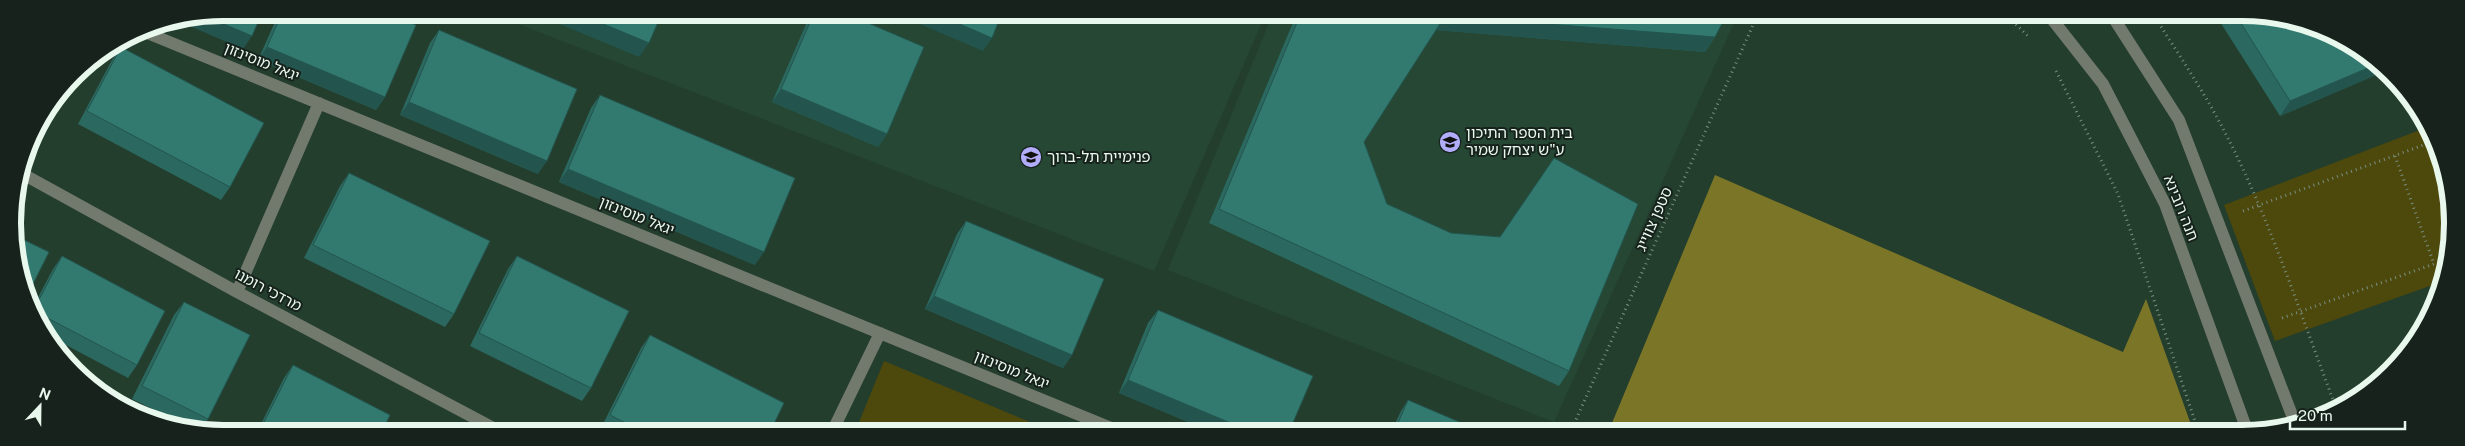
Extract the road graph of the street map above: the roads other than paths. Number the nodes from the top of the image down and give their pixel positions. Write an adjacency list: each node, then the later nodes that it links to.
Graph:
1 (2054, 21): 12 (street, חנה רובינא)
2 (2116, 21): 8 (street, חנה רובינא)
3 (152, 35): 4 (street, יגאל מוסינזון)
4 (319, 103): 6 (street); 7 (street, יגאל מוסינזון)
5 (27, 176): 6 (street, מרדכי רומנו)
6 (237, 292): 9 (street, מרדכי רומנו)
7 (880, 334): 10 (street); 11 (street, יגאל מוסינזון)
8 (2294, 418)
9 (488, 425)
10 (835, 425)
11 (1104, 425)
12 (2245, 425)

